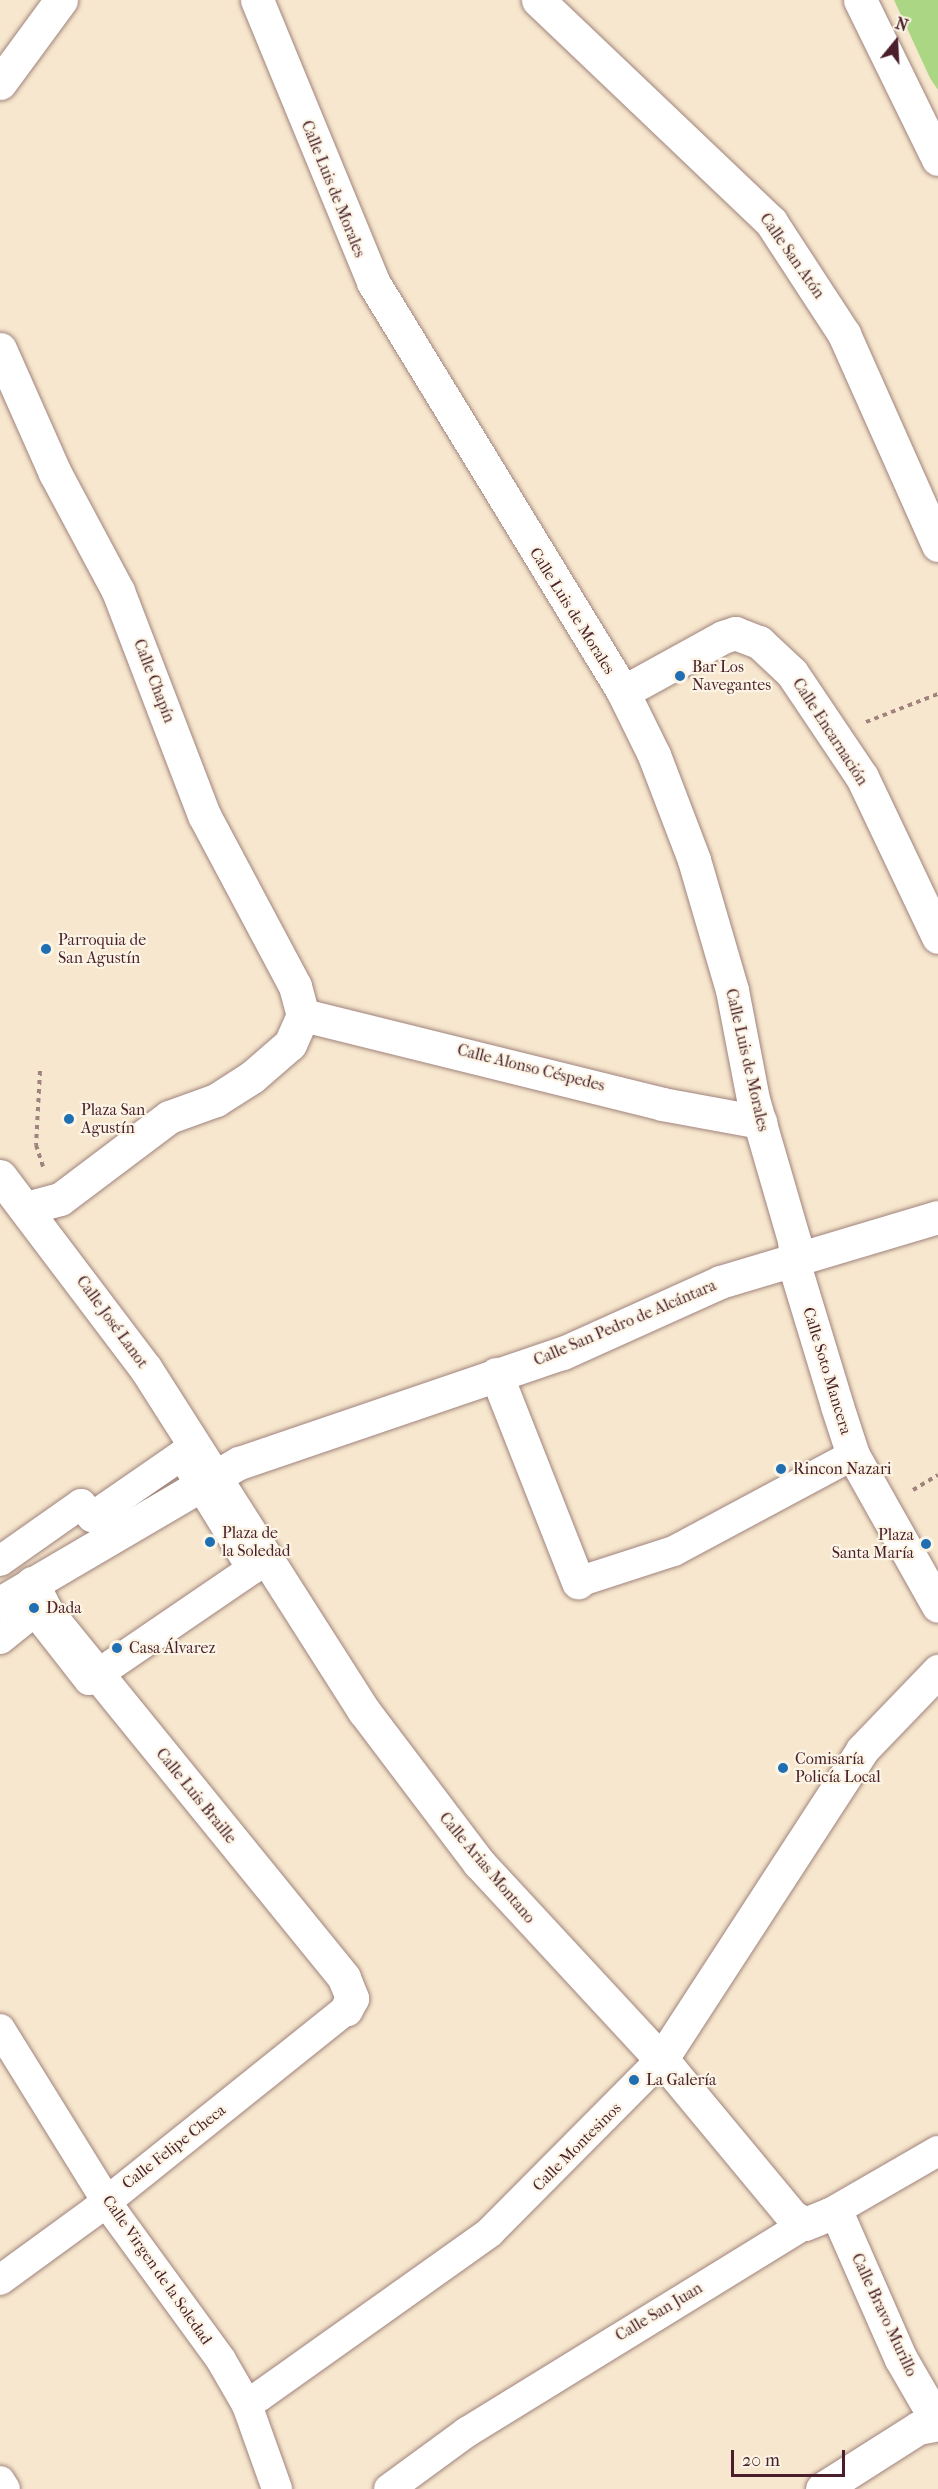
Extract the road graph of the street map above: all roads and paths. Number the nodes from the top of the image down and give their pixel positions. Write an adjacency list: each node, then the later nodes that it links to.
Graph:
1 (61, 0): 5 (street)
2 (257, 0): 9 (street, Calle Luis de Morales)
3 (538, 0): 8 (street, Calle San Atón)
4 (860, 0): 6 (street)
5 (0, 83)
6 (938, 159)
7 (0, 349): 13 (street, Calle Chapín)
8 (938, 545)
9 (623, 692): 12 (street, Calle Encarnación); 15 (street, Calle Luis de Morales)
10 (938, 694): 11 (path)
11 (891, 714)
12 (938, 936)
13 (303, 1015): 15 (street, Calle Alonso Céspedes); 18 (street)
14 (40, 1071): 16 (path)
15 (760, 1122): 20 (street, Calle Luis de Morales)
16 (45, 1173)
17 (0, 1176): 18 (street, Calle José Lanot)
18 (27, 1208): 24 (street, Calle José Lanot)
19 (938, 1217): 20 (street, Calle San Pedro de Alcántara)
20 (795, 1258): 21 (street, Calle San Pedro de Alcántara); 22 (street, Calle Soto Mancera)
21 (496, 1374): 24 (street, Calle San Pedro de Alcántara); 27 (street)
22 (853, 1455): 27 (street); 30 (street, Calle Soto Mancera)
23 (938, 1475): 25 (path)
24 (206, 1480): 26 (street); 28 (street); 33 (street); 36 (street, Calle Arias Montano)
25 (906, 1494)
26 (0, 1561)
27 (578, 1581)
28 (32, 1583): 29 (street); 33 (street, Calle Luis Braille)
29 (0, 1603)
30 (938, 1606)
31 (0, 1639): 33 (street)
32 (938, 1671): 36 (street, Calle Montesinos)
33 (97, 1674): 34 (street, Calle Luis Braille)
34 (346, 2010): 38 (street, Calle Felipe Checa)
35 (0, 2029): 38 (street, Calle Virgen de la Soledad)
36 (661, 2060): 39 (street, Calle Arias Montano); 41 (street, Calle Montesinos)
37 (938, 2151): 39 (street, Calle San Juan)
38 (107, 2200): 40 (street, Calle Felipe Checa); 41 (street, Calle Virgen de la Soledad)
39 (816, 2219): 42 (street, Calle Bravo Murillo); 46 (street, Calle San Juan)
40 (0, 2280)
41 (248, 2405): 45 (street, Calle Virgen de la Soledad)
42 (938, 2424): 47 (street)
43 (0, 2481): 44 (street)
44 (4, 2489)
45 (277, 2489)
46 (389, 2489)
47 (822, 2489)

